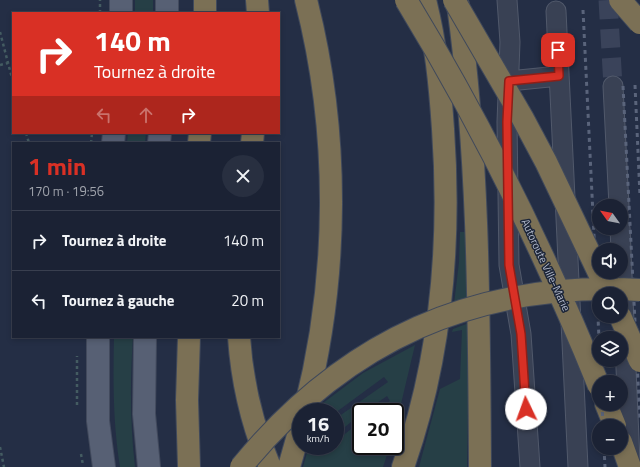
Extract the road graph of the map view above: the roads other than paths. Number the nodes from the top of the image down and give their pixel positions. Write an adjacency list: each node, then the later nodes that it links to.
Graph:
1 (121, 0): 13 (main road)
2 (167, 0): 14 (main road)
3 (205, 0): 15 (highway)
4 (257, 0): 16 (highway)
5 (306, 0): 32 (highway)
6 (406, 0): 31 (highway, Autoroute Ville-Marie, bridge)
7 (425, 0): 39 (highway)
8 (454, 0): 23 (highway, bridge)
9 (457, 0): 40 (highway)
10 (507, 0): 19 (lane)
11 (620, 0): 17 (highway, bridge)
12 (556, 11): 18 (lane)
13 (121, 12)
14 (167, 12)
15 (205, 12)
16 (258, 12)
17 (640, 23)
18 (559, 76): 19 (lane); 42 (lane)
19 (509, 81): 41 (lane)
20 (613, 86): 21 (lane)
21 (619, 199)
22 (622, 279): 43 (lane)
23 (606, 287)
24 (640, 290): 37 (highway, bridge)
25 (623, 323): 30 (highway, bridge)
26 (98, 338): 34 (main road)
27 (146, 338): 35 (main road)
28 (189, 338): 36 (highway)
29 (239, 338): 38 (highway)
30 (640, 361)
31 (594, 375)
32 (306, 403)
33 (626, 455): 43 (highway)
34 (104, 467)
35 (149, 467)
36 (189, 467)
37 (241, 467)
38 (270, 467)
39 (403, 467)
40 (480, 467)
41 (530, 467)
42 (578, 467)
43 (631, 467)

